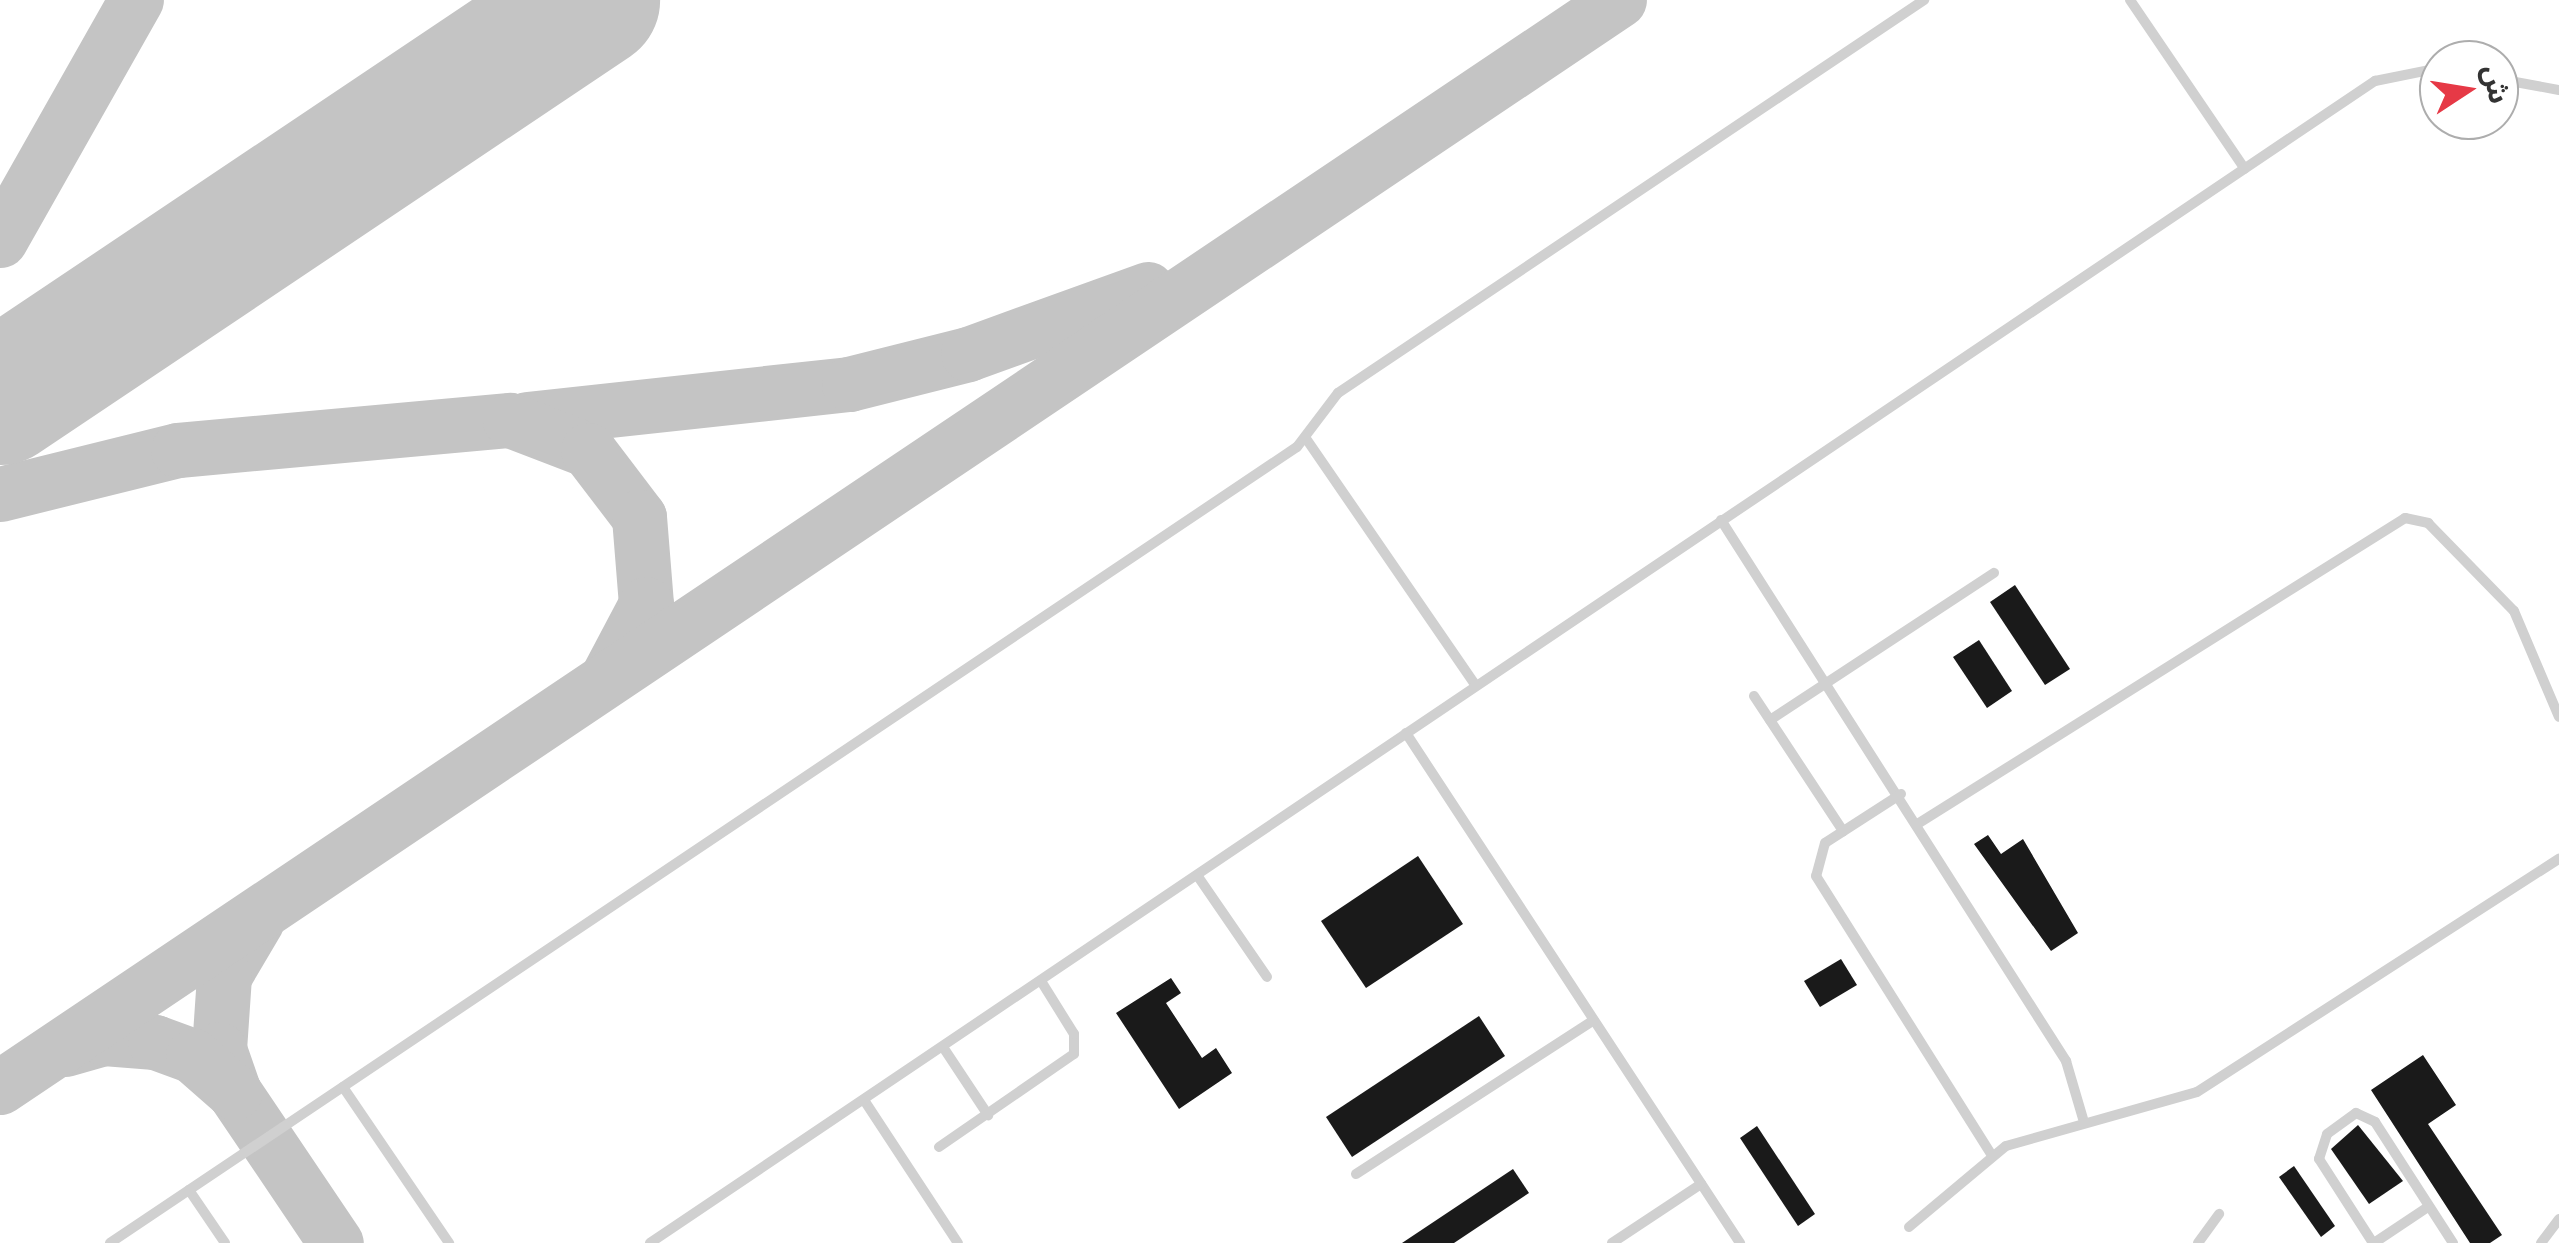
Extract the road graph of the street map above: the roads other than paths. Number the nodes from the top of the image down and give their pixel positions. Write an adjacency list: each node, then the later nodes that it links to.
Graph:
1 (1924, 0): 7 (lane)
2 (2130, 0): 6 (lane)
3 (2419, 72): 6 (lane)
4 (2519, 83): 5 (lane)
5 (2559, 90)
6 (2245, 168): 8 (lane)
7 (1307, 440): 11 (lane); 25 (lane)
8 (1721, 520): 10 (lane); 11 (lane)
9 (1994, 574): 10 (lane)
10 (1830, 680): 14 (lane); 16 (lane)
11 (1476, 686): 15 (lane)
12 (1754, 696): 14 (lane)
13 (2559, 717): 17 (lane)
14 (1770, 720): 18 (lane)
15 (1406, 734): 20 (lane); 23 (lane)
16 (1901, 794): 17 (lane); 18 (lane)
17 (1919, 822): 28 (lane)
18 (1843, 831): 30 (lane)
19 (2559, 859): 28 (lane)
20 (1199, 878): 21 (lane); 22 (lane)
21 (1267, 977)
22 (1041, 981): 24 (lane); 27 (lane)
23 (1594, 1020): 31 (lane); 32 (lane)
24 (943, 1047): 26 (lane); 27 (lane)
25 (343, 1086): 33 (lane); 40 (lane)
26 (864, 1100): 41 (lane); 42 (lane)
27 (988, 1115): 29 (lane)
28 (2084, 1122): 30 (lane)
29 (939, 1147)
30 (1991, 1154): 37 (lane)
31 (1356, 1174)
32 (1701, 1184): 43 (lane); 44 (lane)
33 (189, 1190): 38 (lane); 39 (lane)
34 (2428, 1207): 46 (lane); 46 (lane); 47 (lane)
35 (2219, 1214): 45 (lane)
36 (2559, 1219): 48 (lane)
37 (1909, 1228)
38 (110, 1243)
39 (225, 1243)
40 (449, 1243)
41 (650, 1243)
42 (958, 1243)
43 (1612, 1243)
44 (1740, 1243)
45 (2198, 1243)
46 (2374, 1243)
47 (2453, 1243)
48 (2540, 1243)

